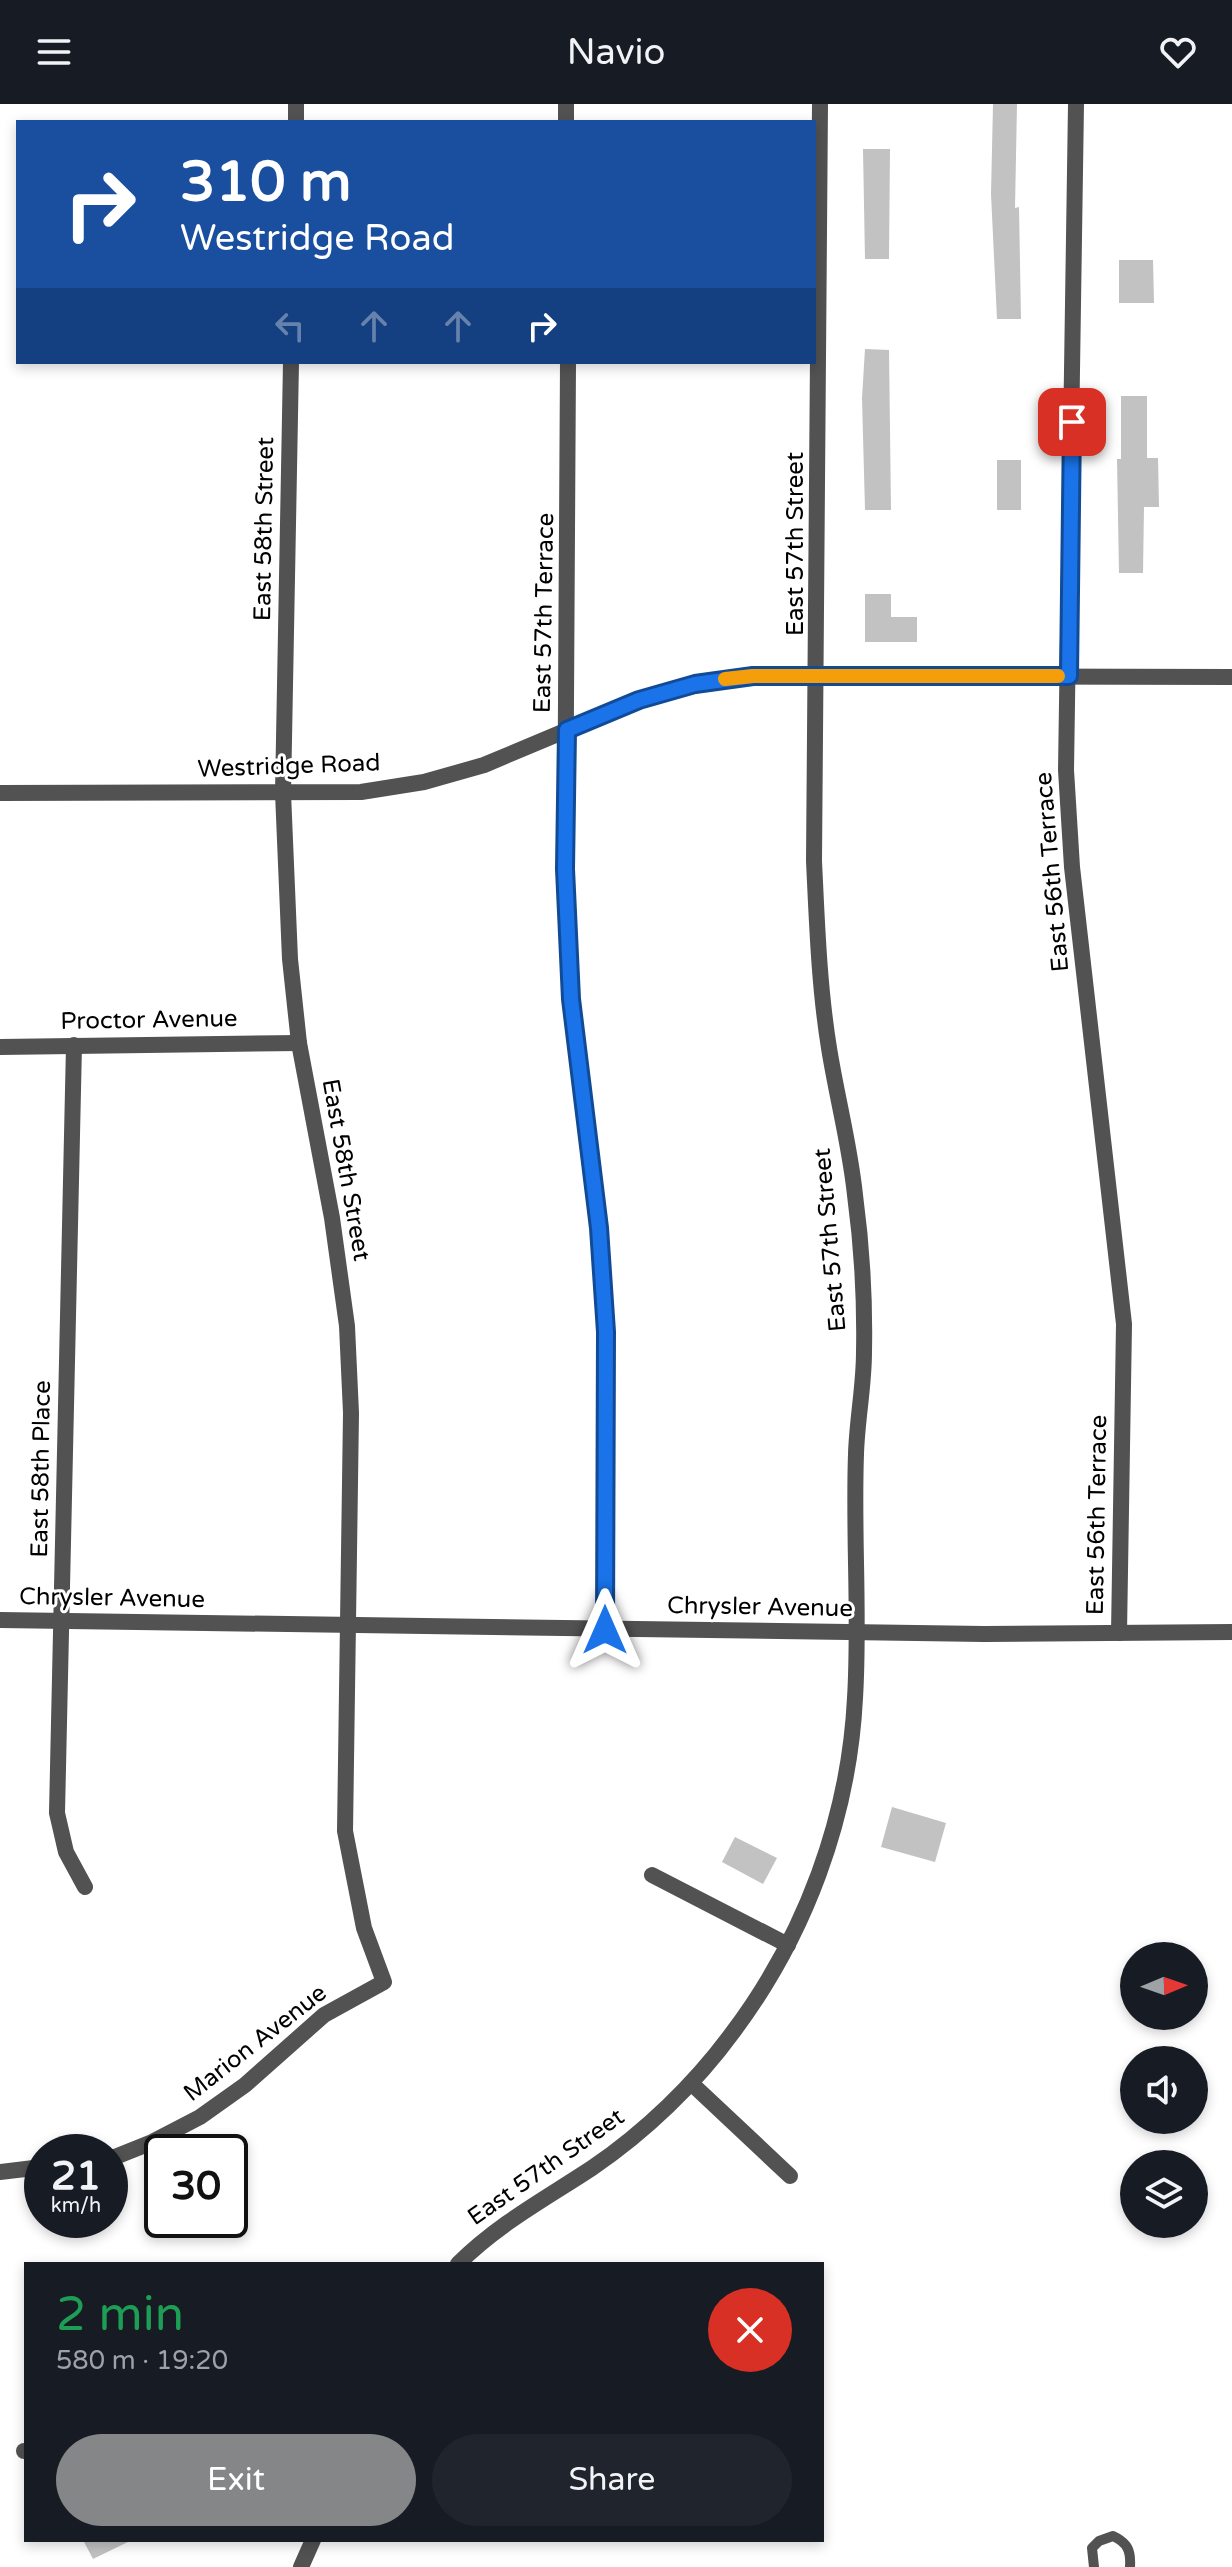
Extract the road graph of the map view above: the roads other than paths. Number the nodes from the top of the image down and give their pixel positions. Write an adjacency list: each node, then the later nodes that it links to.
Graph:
1 (820, 104): 5 (street, East 57th Street)
2 (1076, 104): 6 (street, East 56th Terrace)
3 (291, 364): 10 (street, East 58th Street)
4 (568, 364): 8 (street, East 57th Terrace)
5 (818, 675): 6 (street, Westridge Road); 8 (street, Westridge Road); 19 (street, East 57th Street)
6 (1069, 676): 7 (street, Westridge Road); 20 (street, East 56th Terrace)
7 (1232, 677)
8 (567, 730): 10 (street, Westridge Road); 17 (street, East 57th Terrace)
9 (0, 793): 10 (street, Westridge Road)
10 (283, 793): 11 (street, East 58th Street)
11 (299, 1043): 12 (street, Proctor Avenue); 16 (street, East 58th Street)
12 (74, 1045): 13 (street, Proctor Avenue); 15 (street, East 58th Place)
13 (0, 1047)
14 (0, 1620): 15 (street, Chrysler Avenue)
15 (61, 1621): 16 (street, Chrysler Avenue); 22 (street, East 58th Place)
16 (349, 1626): 17 (street, Chrysler Avenue); 24 (street, East 58th Street)
17 (605, 1630): 19 (street, Chrysler Avenue)
18 (1232, 1632): 20 (street, Chrysler Avenue)
19 (857, 1633): 20 (street, Chrysler Avenue); 23 (street, East 57th Street)
20 (1119, 1633)
21 (652, 1875): 23 (street)
22 (85, 1887)
23 (788, 1945): 25 (street, East 57th Street)
24 (384, 1982): 26 (street, Marion Avenue)
25 (691, 2083): 29 (street); 30 (street, East 57th Street)
26 (128, 2152)
27 (24, 2169): 28 (street)
28 (0, 2172)
29 (790, 2176)
30 (460, 2262)
31 (313, 2542): 32 (street)
32 (308, 2565)
33 (1094, 2567): 34 (lane)
34 (1130, 2567)

